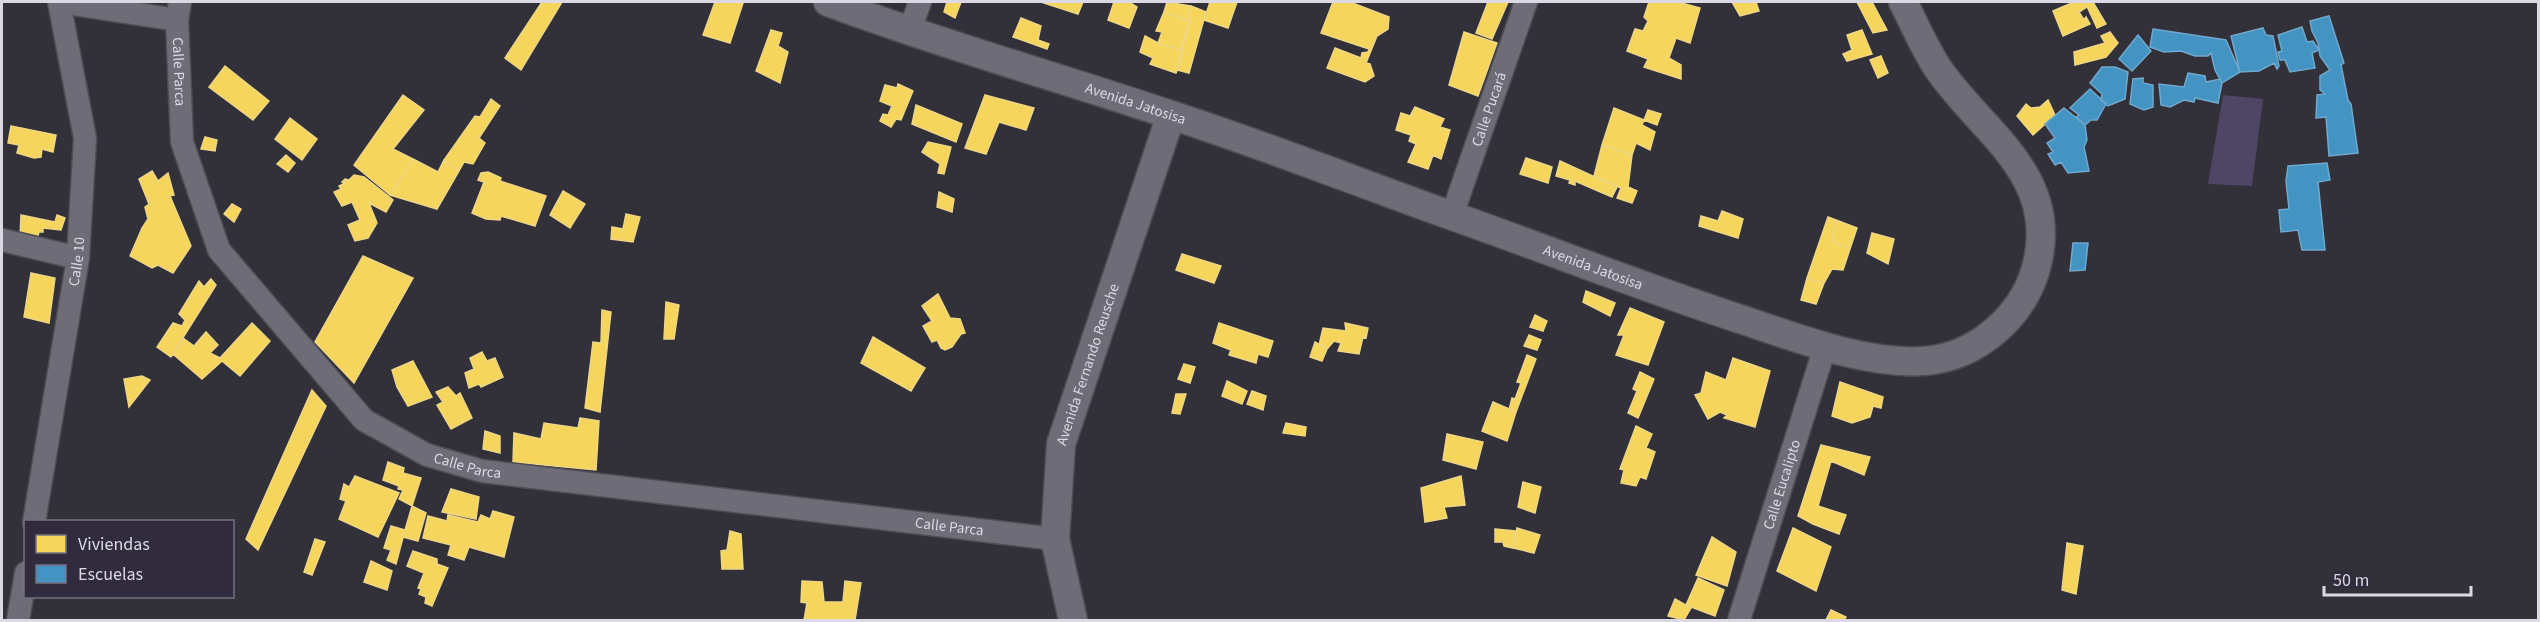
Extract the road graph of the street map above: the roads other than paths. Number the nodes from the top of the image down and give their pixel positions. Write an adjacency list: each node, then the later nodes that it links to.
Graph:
1 (60, 2): 6 (street); 11 (street, Calle 10)
2 (828, 2): 7 (street, Avenida Jatosisa)
3 (920, 2): 7 (street)
4 (1526, 2): 9 (street, Calle Pucará)
5 (1904, 2): 12 (street, Avenida Jatosisa)
6 (179, 11): 14 (street, Calle Parca)
7 (909, 32): 8 (street, Avenida Jatosisa)
8 (1172, 115): 9 (street, Avenida Jatosisa); 14 (street, Avenida Fernando Reusche)
9 (1452, 215): 12 (street, Avenida Jatosisa)
10 (2, 240): 11 (street)
11 (78, 258): 13 (street, Calle 10)
12 (1825, 347): 18 (street, Calle Eucalipto)
13 (34, 520)
14 (1055, 539): 17 (street, Avenida Fernando Reusche)
15 (24, 585): 16 (street)
16 (18, 621)
17 (1073, 621)
18 (1739, 621)

